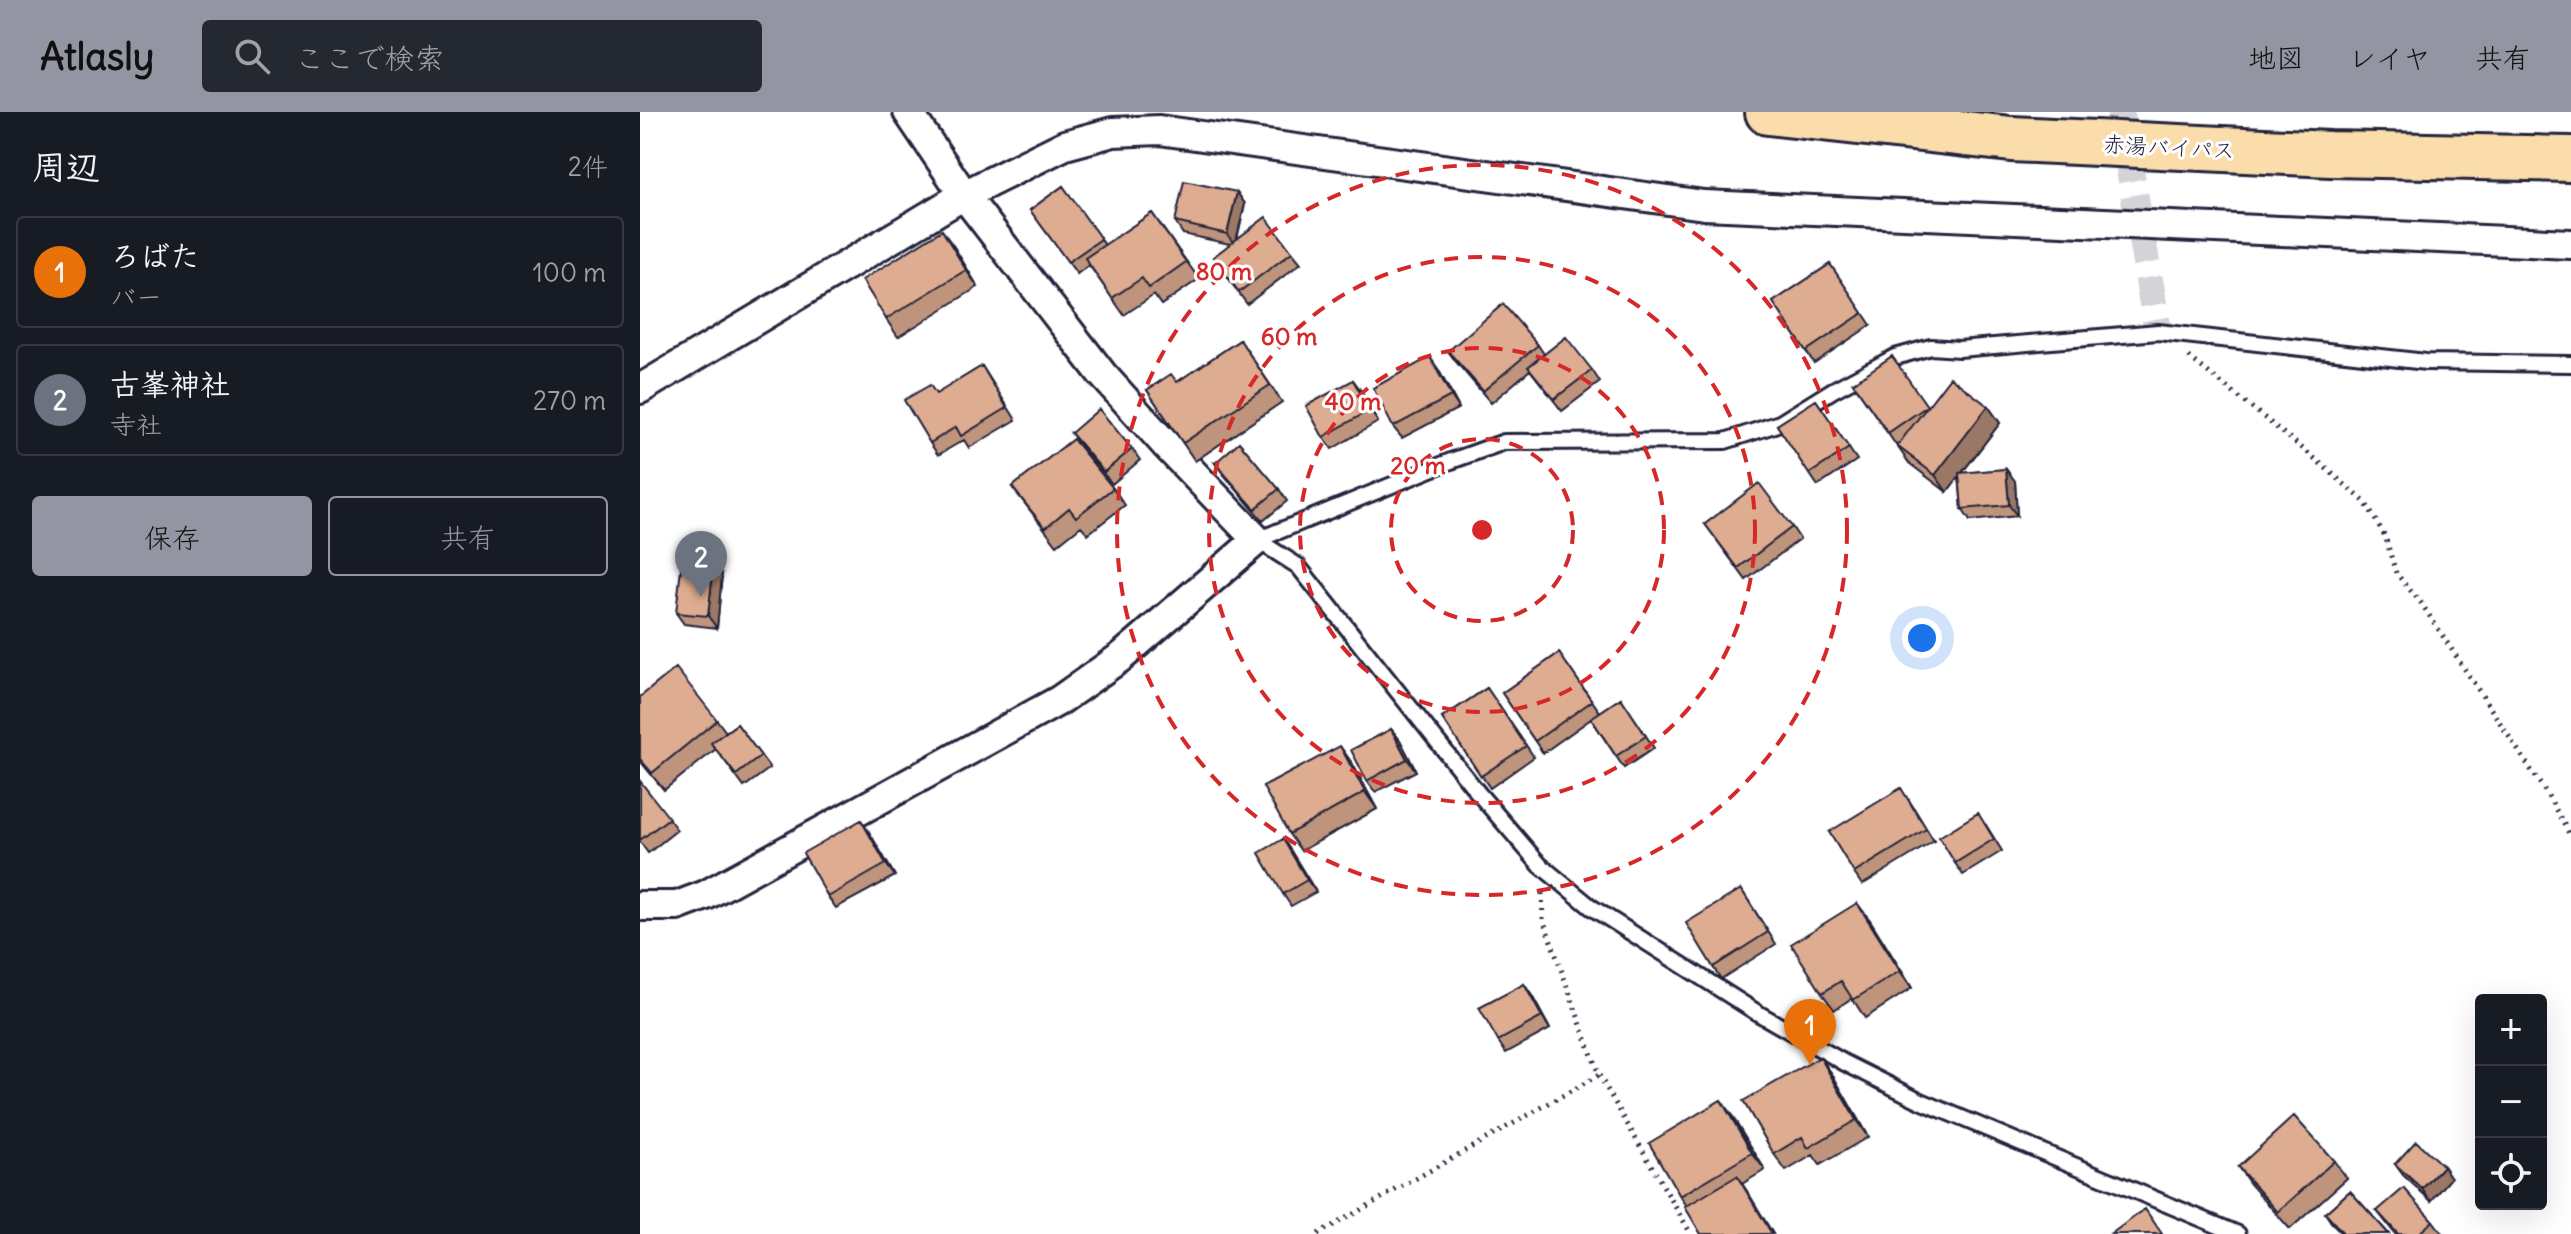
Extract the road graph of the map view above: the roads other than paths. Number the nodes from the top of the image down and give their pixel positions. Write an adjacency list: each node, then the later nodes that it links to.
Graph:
1 (908, 112): 4 (street)
2 (1768, 112): 3 (highway, 赤湯バイパス)
3 (2571, 159)
4 (964, 195): 5 (street); 7 (street); 8 (street)
5 (2571, 244)
6 (2571, 364): 8 (lane)
7 (640, 389)
8 (1257, 540): 9 (street); 10 (lane)
9 (640, 906)
10 (2238, 1234)

